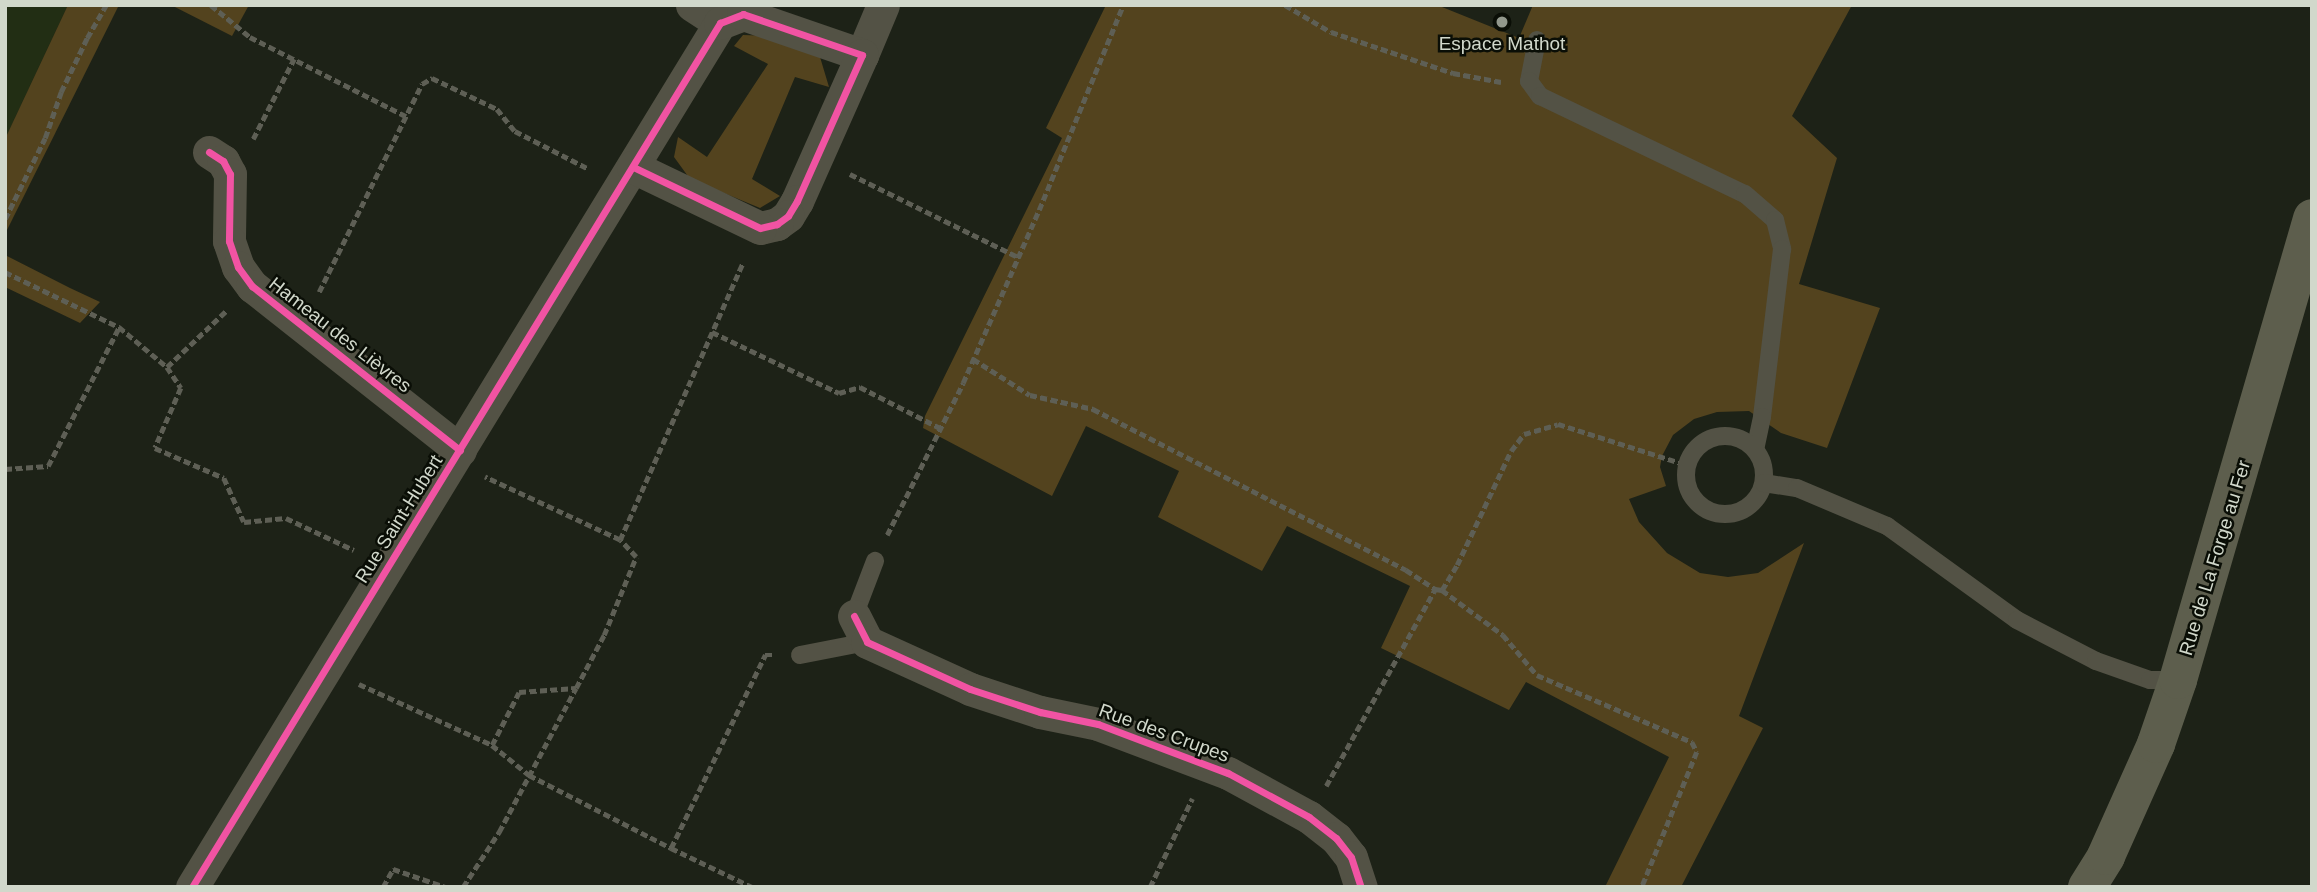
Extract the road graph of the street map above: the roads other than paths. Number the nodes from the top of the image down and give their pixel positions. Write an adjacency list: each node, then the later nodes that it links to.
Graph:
1 (692, 5): 3 (street)
2 (883, 5): 5 (street)
3 (720, 23): 5 (street); 7 (street, Rue Saint-Hubert)
4 (1537, 40): 9 (lane)
5 (862, 55): 7 (street)
6 (219, 163): 10 (street, Hameau des Lièvres)
7 (627, 177): 10 (street, Rue Saint-Hubert)
8 (2312, 218): 15 (main road, Rue de La Forge au Fer)
9 (1755, 449): 11 (lane); 11 (lane)
10 (456, 456): 16 (street, Rue Saint-Hubert)
11 (1763, 483): 15 (lane)
12 (875, 561): 13 (lane)
13 (861, 629): 14 (lane); 17 (street, Rue des Crupes)
14 (800, 655)
15 (2178, 680): 18 (main road, Rue de La Forge au Fer)
16 (192, 887)
17 (1361, 887)
18 (2087, 887)

